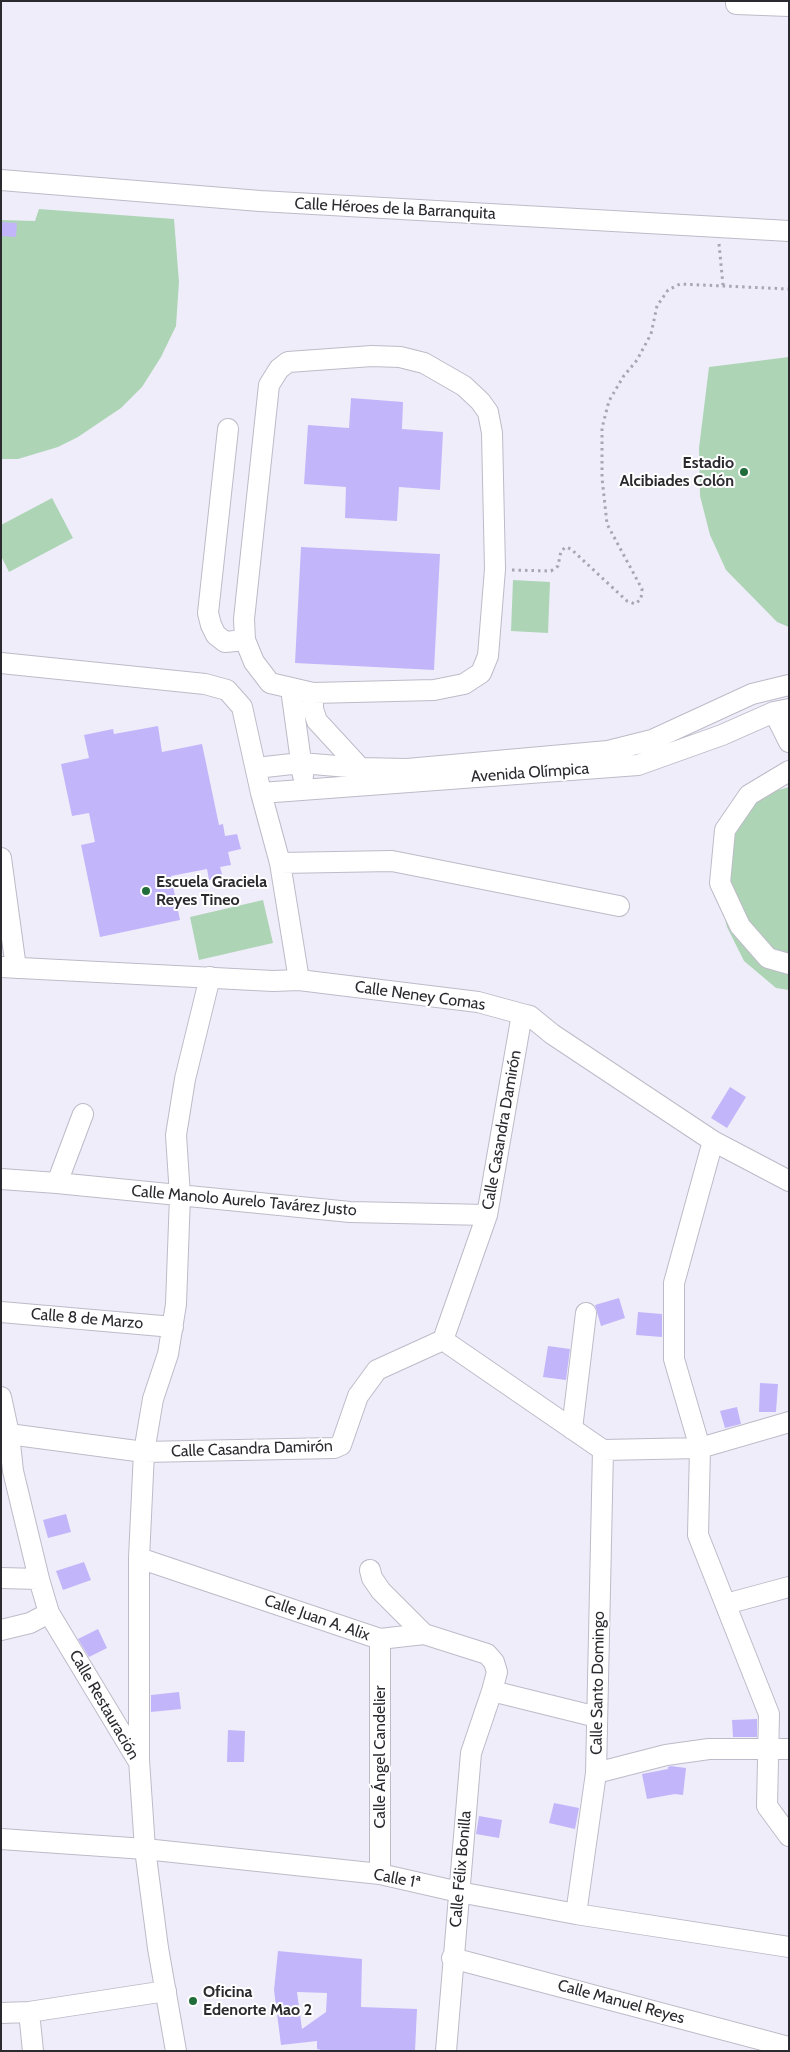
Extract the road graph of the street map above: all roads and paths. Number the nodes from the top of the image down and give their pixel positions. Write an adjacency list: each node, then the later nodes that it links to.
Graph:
1 (736, 1): 2 (street)
2 (789, 6)
3 (1, 180): 4 (street, Calle Héroes de la Barranquita)
4 (717, 227): 5 (street, Calle Héroes de la Barranquita); 6 (path)
5 (789, 231)
6 (723, 285): 7 (path); 9 (path)
7 (789, 289)
8 (228, 429): 10 (street)
9 (495, 569): 10 (street); 14 (street)
10 (245, 640): 13 (street)
11 (1, 664): 18 (street)
12 (789, 685): 19 (street)
13 (291, 689): 14 (street); 17 (street)
14 (313, 693): 19 (street)
15 (781, 711): 16 (street); 21 (street, Avenida Olímpica)
16 (789, 742)
17 (301, 762): 18 (street); 19 (street); 22 (street)
18 (256, 768): 23 (street)
19 (360, 768): 21 (street)
20 (789, 771): 27 (street)
21 (375, 785): 22 (street, Avenida Olímpica)
22 (305, 790): 23 (street, Avenida Olímpica)
23 (262, 793): 25 (street)
24 (1, 858): 28 (street)
25 (280, 863): 26 (street); 30 (street)
26 (619, 906)
27 (789, 964)
28 (9, 967): 29 (street, Calle Neney Comas)
29 (210, 977): 30 (street, Calle Neney Comas); 37 (street)
30 (299, 980): 31 (street, Calle Neney Comas)
31 (522, 1014): 33 (street, Calle Neney Comas); 38 (street, Calle Casandra Damirón)
32 (83, 1114): 36 (street)
33 (713, 1141): 35 (street, Calle Neney Comas); 47 (street)
34 (1, 1180): 36 (street, Calle Manolo Aurelo Tavárez Justo)
35 (789, 1181)
36 (57, 1183): 37 (street, Calle Manolo Aurelo Tavárez Justo)
37 (180, 1196): 38 (street, Calle Manolo Aurelo Tavárez Justo); 41 (street)
38 (487, 1216): 42 (street, Calle Casandra Damirón)
39 (1, 1312): 41 (street, Calle 8 de Marzo)
40 (586, 1313): 45 (street)
41 (172, 1327): 49 (street)
42 (443, 1340): 45 (street); 49 (street, Calle Casandra Damirón)
43 (1, 1397): 46 (street, Calle Restauración)
44 (789, 1422): 47 (street)
45 (572, 1429): 48 (street)
46 (5, 1434): 49 (street, Calle Casandra Damirón); 53 (street, Calle Restauración)
47 (700, 1448): 48 (street); 55 (street)
48 (602, 1450): 61 (street, Calle Santo Domingo)
49 (144, 1452): 50 (street)
50 (139, 1558): 59 (street, Calle Juan A. Alix); 64 (street)
51 (370, 1570): 58 (street)
52 (1, 1578): 53 (street)
53 (39, 1579): 56 (street, Calle Restauración)
54 (789, 1587): 55 (street)
55 (726, 1604): 62 (street)
56 (49, 1613): 57 (street); 64 (street, Calle Restauración)
57 (1, 1630)
58 (424, 1634): 59 (street, Calle Juan A. Alix); 60 (street, Calle Juan A. Alix)
59 (380, 1639): 69 (street, Calle Ángel Candelier)
60 (492, 1691): 61 (street); 70 (street, Calle Félix Bonilla)
61 (597, 1717): 65 (street, Calle Santo Domingo)
62 (768, 1748): 63 (street); 65 (street); 66 (street)
63 (789, 1749)
64 (138, 1760): 68 (street, Calle Restauración)
65 (596, 1773): 71 (street, Calle Santo Domingo)
66 (789, 1836)
67 (1, 1839): 68 (street, Calle 1ª)
68 (145, 1849): 69 (street, Calle 1ª); 74 (street, Calle Restauración)
69 (380, 1874): 70 (street, Calle 1ª)
70 (459, 1892): 71 (street, Calle 1ª); 73 (street, Calle Félix Bonilla)
71 (576, 1914): 72 (street, Calle 1ª)
72 (789, 1947)
73 (452, 1958): 77 (street, Calle Manuel Reyes); 80 (street, Calle Félix Bonilla)
74 (166, 1992): 75 (street); 79 (street, Calle Restauración)
75 (29, 2012): 76 (street); 78 (street)
76 (1, 2013)
77 (789, 2047)
78 (33, 2051)
79 (176, 2051)
80 (446, 2051)

